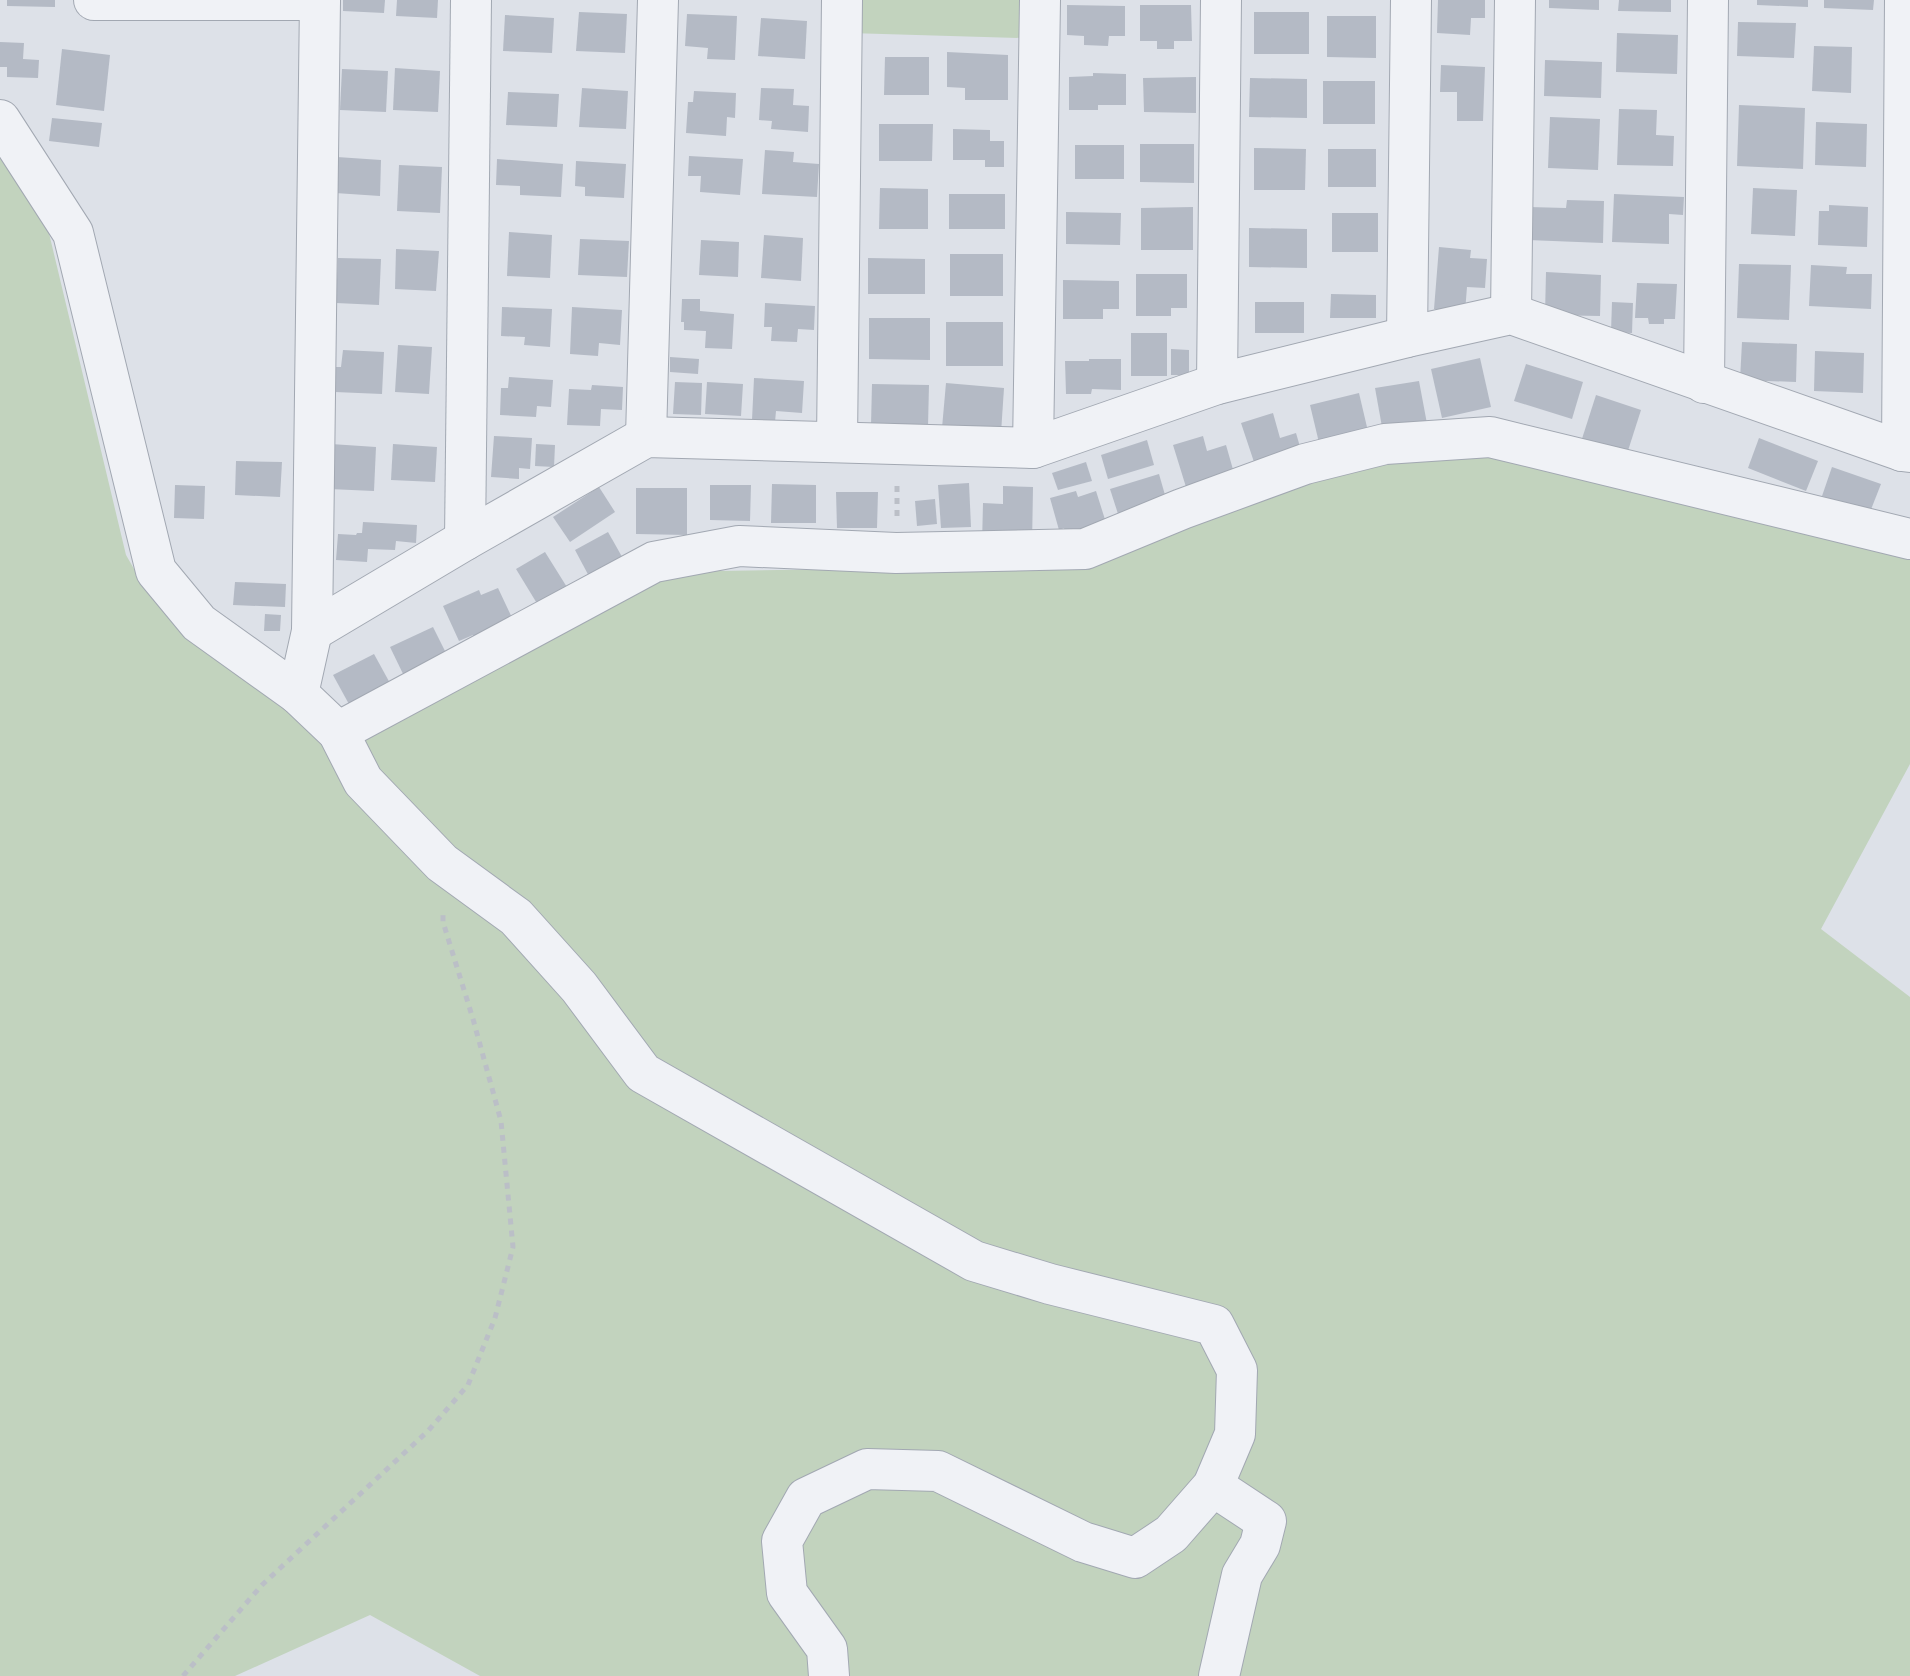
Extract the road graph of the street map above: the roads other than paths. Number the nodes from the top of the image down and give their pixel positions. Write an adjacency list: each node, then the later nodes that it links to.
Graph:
1 (94, 0): 2 (street)
2 (320, 0): 23 (street)
3 (471, 0): 22 (street)
4 (658, 0): 17 (street)
5 (842, 0): 18 (street)
6 (1040, 0): 19 (street)
7 (1221, 0): 16 (street)
8 (1411, 0): 14 (street)
9 (1515, 0): 13 (street)
10 (1708, 0): 15 (street)
11 (1905, 0): 20 (street)
12 (0, 120): 24 (street)
13 (1511, 314): 14 (street); 15 (street)
14 (1407, 337): 16 (street)
15 (1704, 383): 20 (street)
16 (1217, 384): 19 (street)
17 (646, 437): 18 (street); 22 (street)
18 (837, 441): 19 (street)
19 (1033, 448)
20 (1906, 452)
21 (1910, 539): 25 (street)
22 (465, 540): 23 (street)
23 (312, 631): 24 (street)
24 (298, 694): 25 (street)
25 (338, 732): 26 (street)
26 (1213, 1486): 27 (street); 28 (street)
27 (829, 1676)
28 (1219, 1676)

